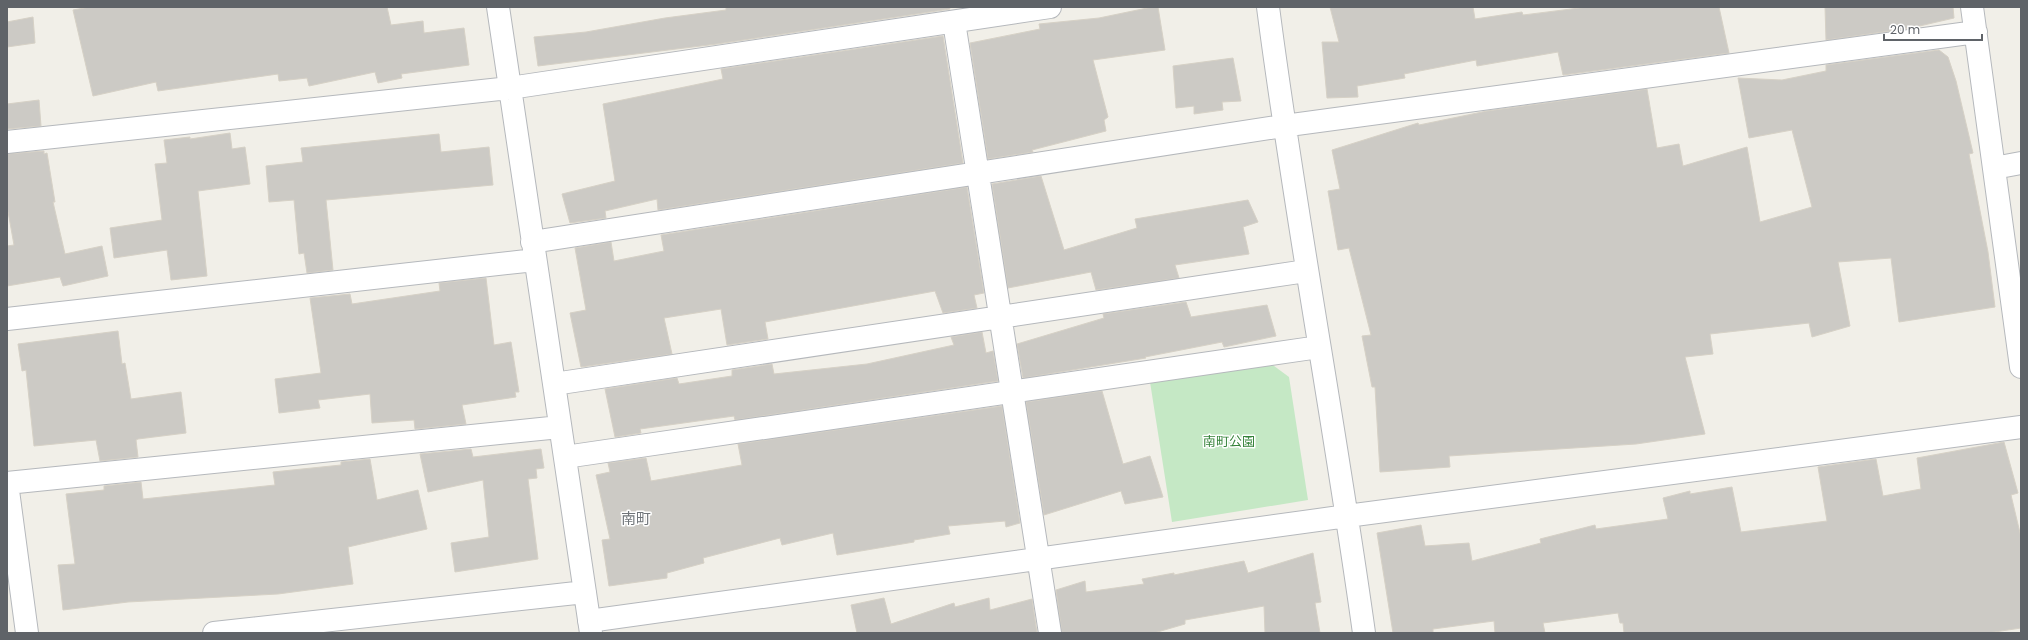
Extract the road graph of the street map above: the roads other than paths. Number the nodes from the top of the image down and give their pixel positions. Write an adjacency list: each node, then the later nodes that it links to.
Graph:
1 (498, 7): 7 (street)
2 (1050, 7): 5 (street)
3 (1268, 7): 8 (street)
4 (1972, 7): 6 (street)
5 (954, 22): 7 (street); 12 (street)
6 (1976, 32): 8 (street); 11 (street)
7 (510, 88): 9 (street); 13 (street)
8 (1284, 126): 12 (street); 14 (street)
9 (7, 142)
10 (2021, 164): 11 (street)
11 (1994, 168): 18 (street)
12 (978, 174): 13 (street); 15 (street)
13 (534, 251): 16 (street); 19 (street)
14 (1306, 271): 15 (street); 17 (street)
15 (1001, 317): 19 (street); 20 (street)
16 (7, 319)
17 (1319, 347): 20 (street); 25 (street)
18 (2021, 367)
19 (554, 384): 21 (street)
20 (1013, 392): 23 (street); 26 (street)
21 (560, 427): 23 (street); 24 (street)
22 (2021, 427): 25 (street)
23 (565, 457): 27 (street)
24 (7, 483): 29 (street)
25 (1348, 516): 26 (street); 32 (street)
26 (1040, 560): 28 (street); 31 (street)
27 (585, 592): 28 (street); 30 (street)
28 (590, 627)
29 (27, 633)
30 (214, 633)
31 (1050, 633)
32 (1364, 633)

